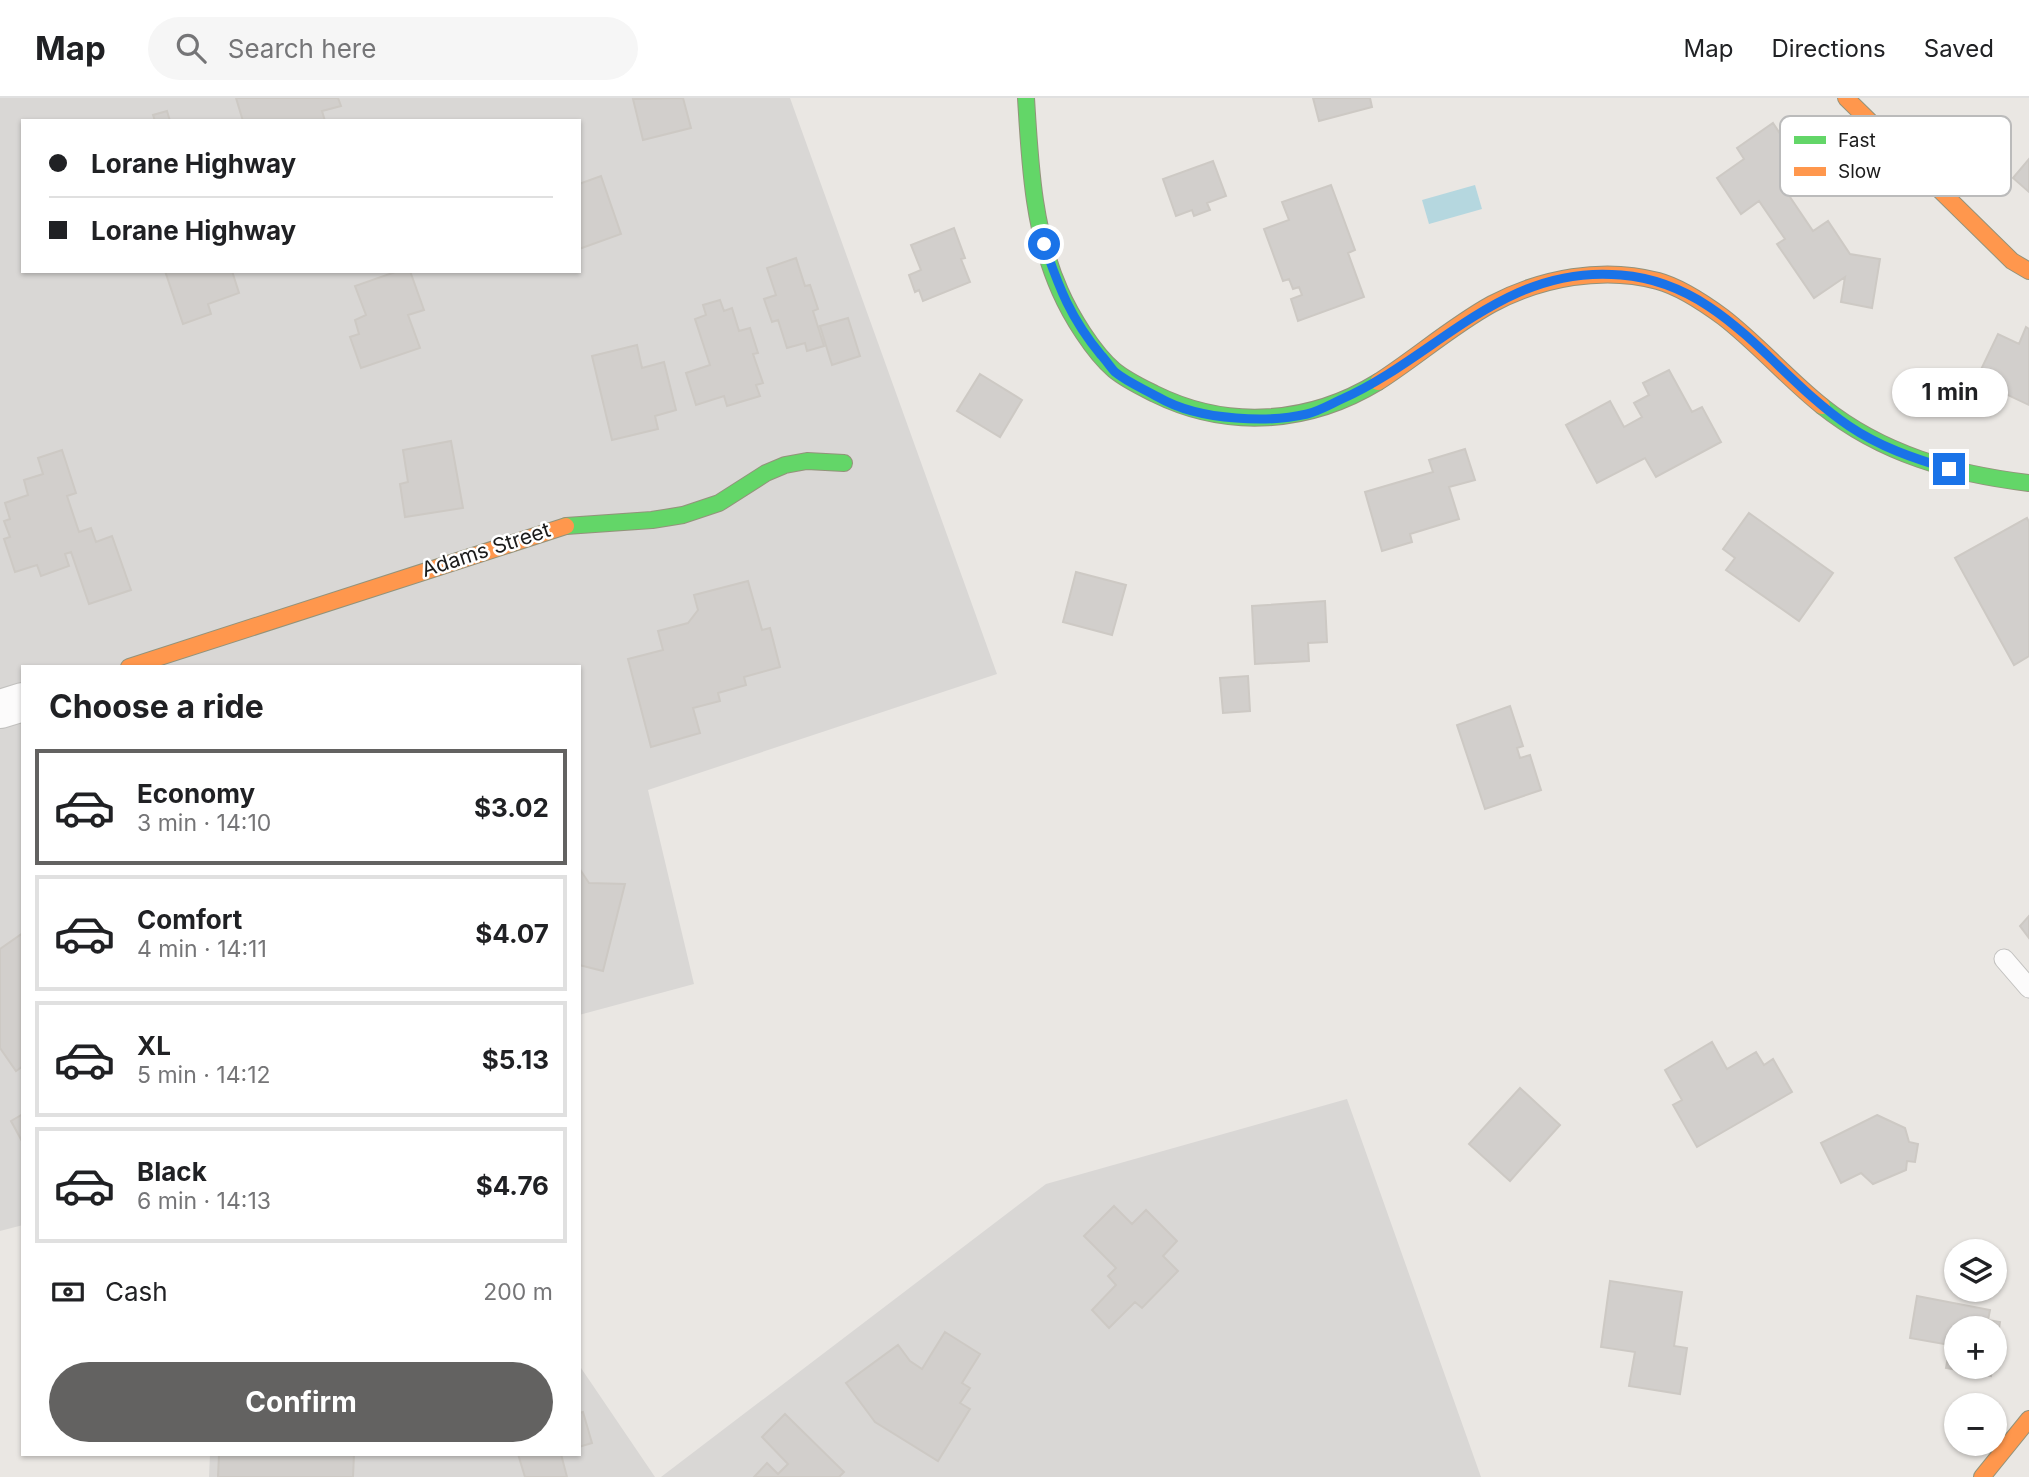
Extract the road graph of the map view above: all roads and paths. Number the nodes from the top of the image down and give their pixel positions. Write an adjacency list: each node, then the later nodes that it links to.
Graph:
1 (1026, 98): 7 (street)
2 (1846, 98): 3 (street)
3 (1864, 116)
4 (1946, 196): 5 (street)
5 (2029, 271)
6 (844, 463): 8 (street, Adams Street)
7 (2029, 483)
8 (135, 665)
9 (2004, 959): 10 (lane)
10 (2029, 988)
11 (2029, 1419): 12 (street)
12 (1982, 1477)

